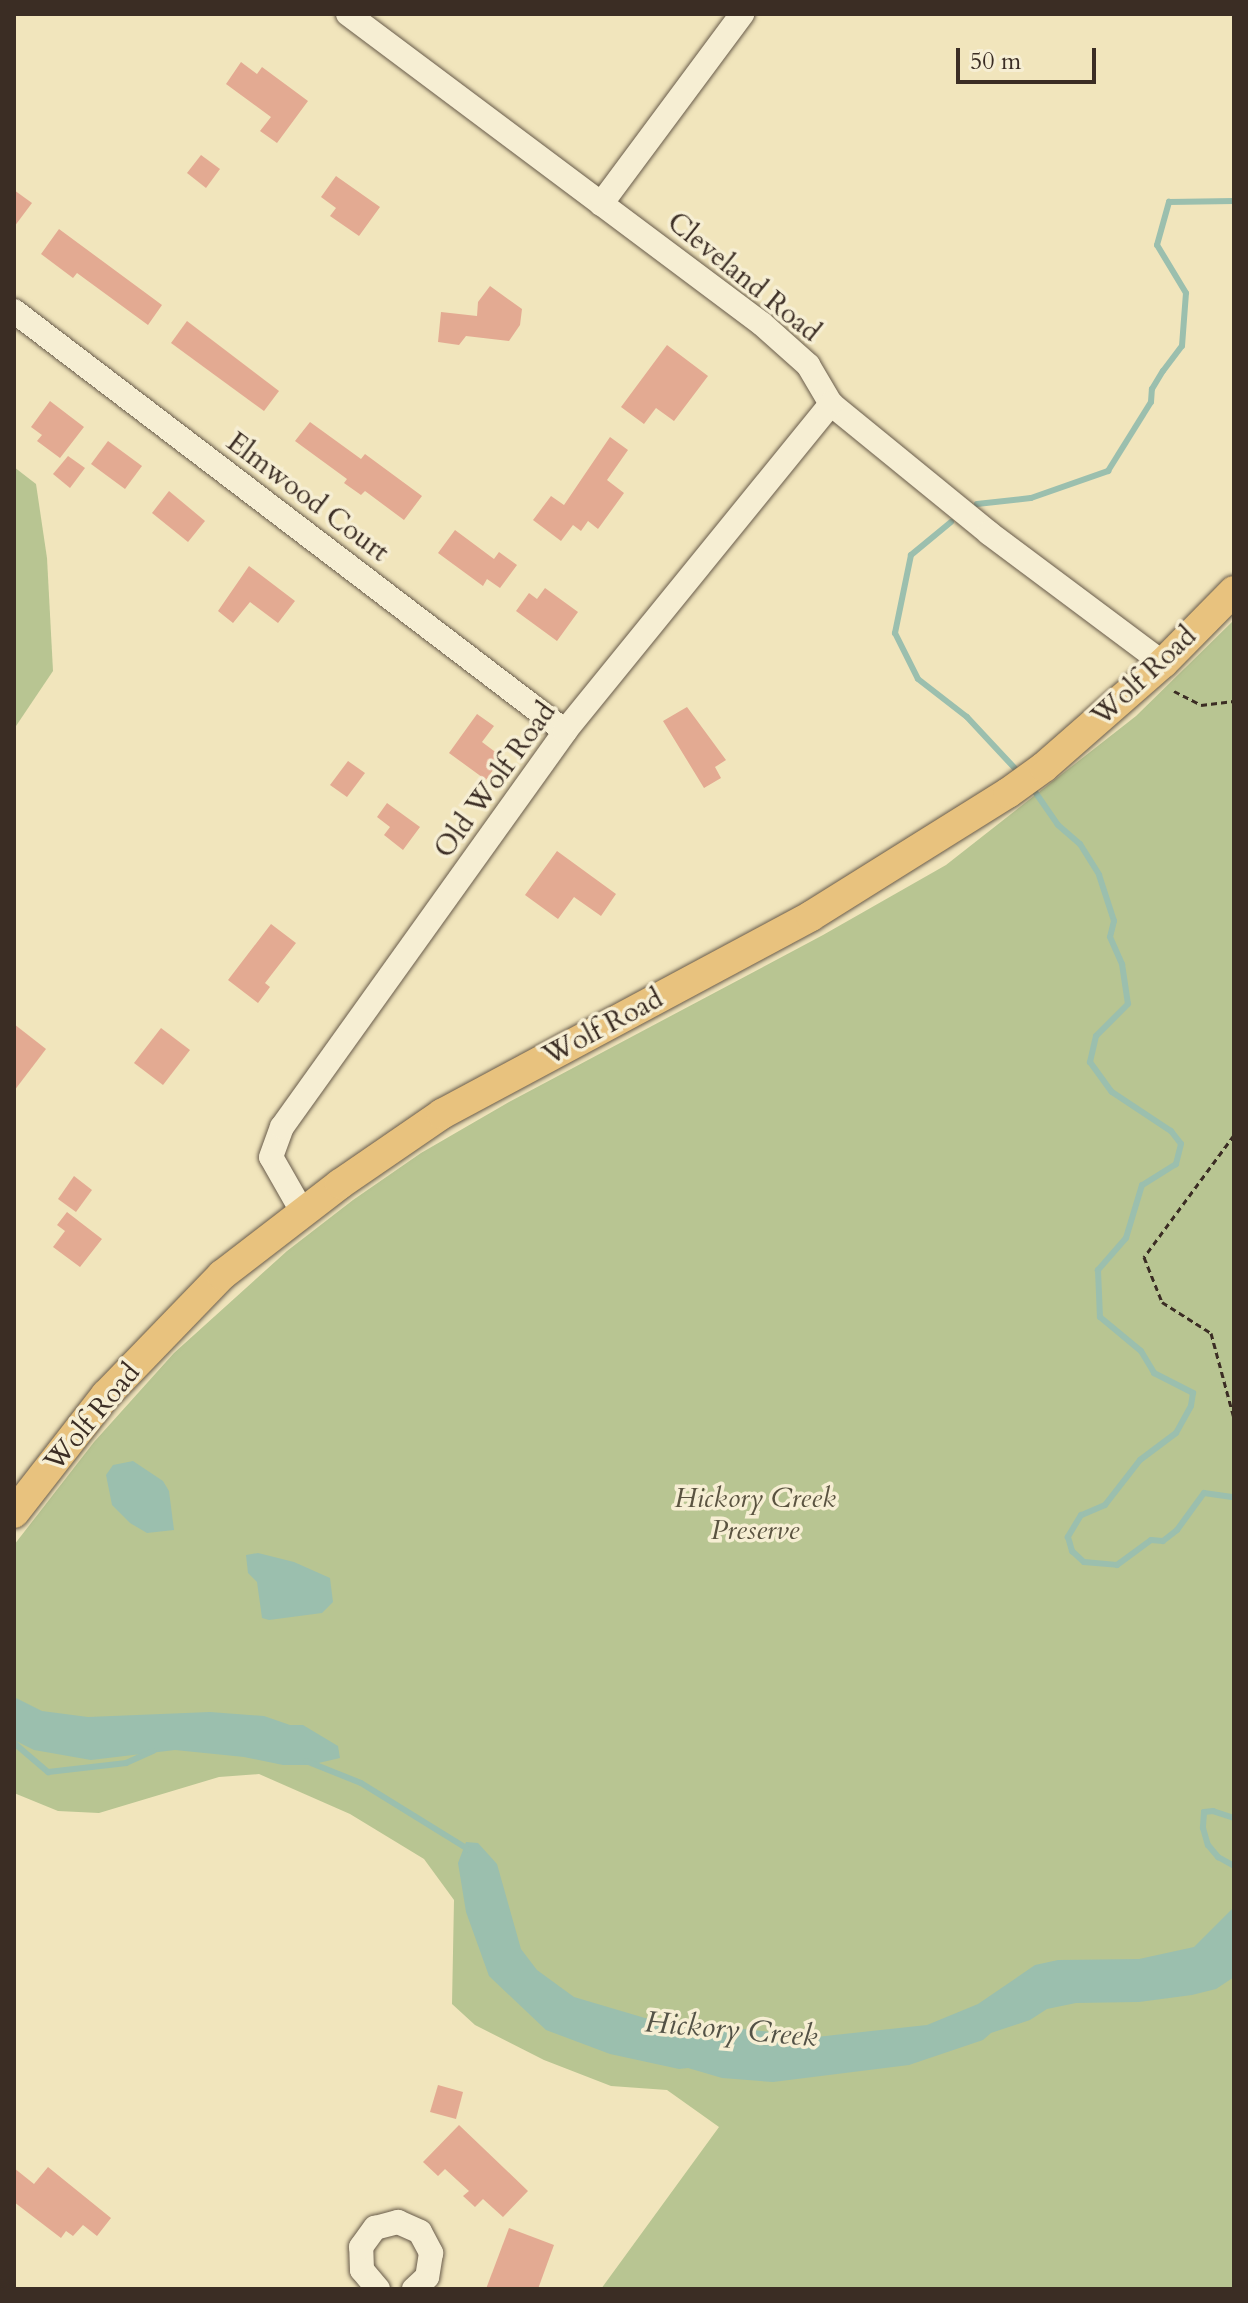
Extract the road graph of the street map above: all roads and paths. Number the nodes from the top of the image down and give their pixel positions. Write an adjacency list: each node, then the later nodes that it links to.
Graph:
1 (348, 14): 3 (street, Cleveland Road)
2 (742, 14): 3 (street)
3 (601, 204): 5 (street, Cleveland Road)
4 (14, 311): 10 (street, Elmwood Court)
5 (831, 404): 7 (street, Cleveland Road); 10 (street, Old Wolf Road)
6 (1234, 591): 7 (main road, Wolf Road)
7 (1163, 663): 12 (main road, Wolf Road)
8 (1174, 691): 9 (path)
9 (1234, 701)
10 (565, 731): 12 (street, Old Wolf Road)
11 (1234, 1135): 13 (path)
12 (303, 1213): 14 (main road, Wolf Road)
13 (1234, 1418)
14 (14, 1513)
15 (374, 2288): 16 (street)
16 (414, 2289)

